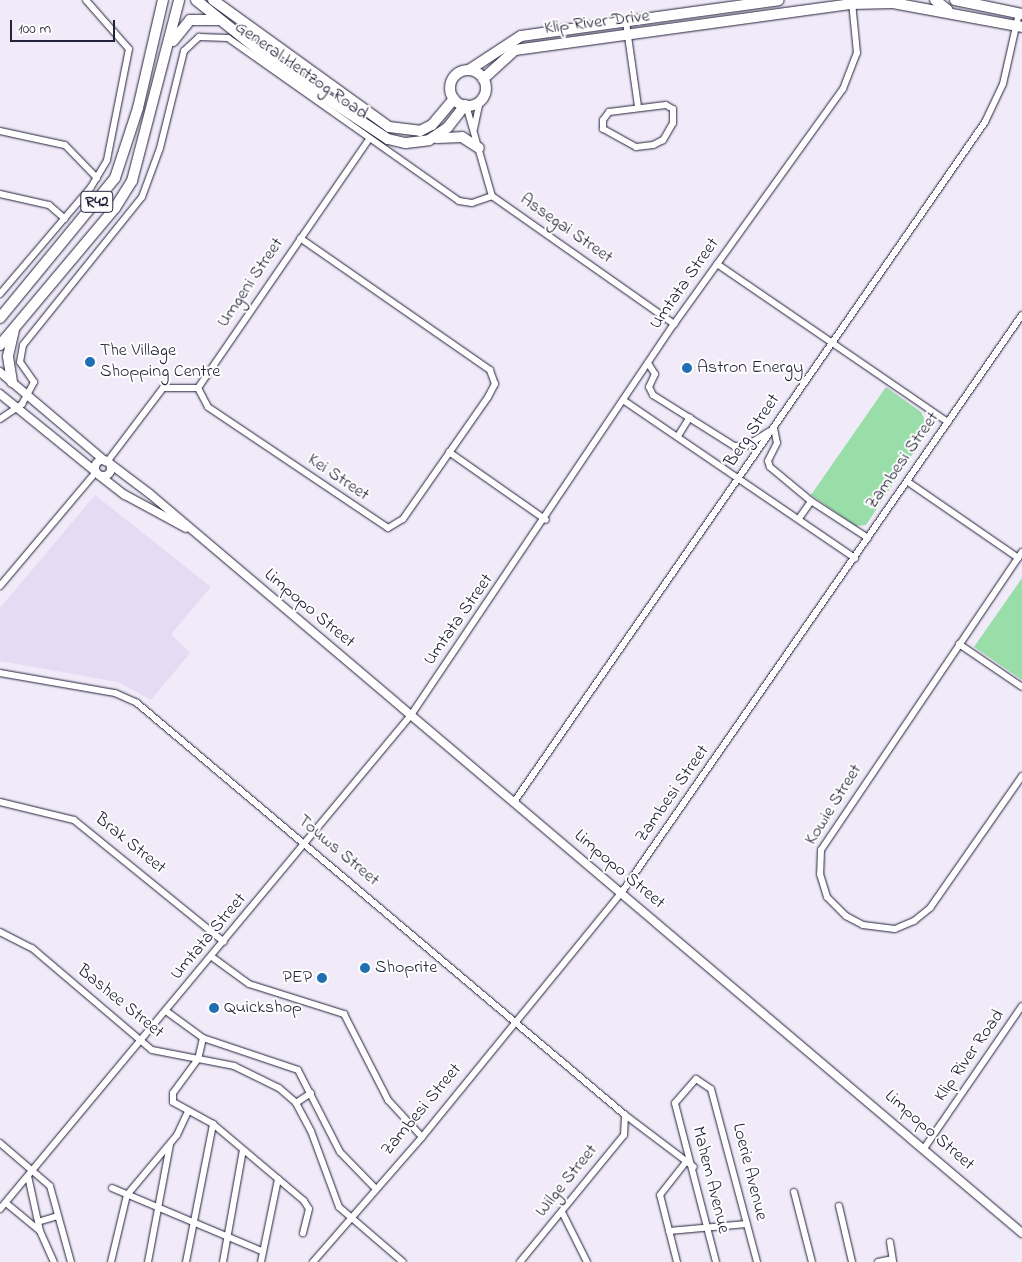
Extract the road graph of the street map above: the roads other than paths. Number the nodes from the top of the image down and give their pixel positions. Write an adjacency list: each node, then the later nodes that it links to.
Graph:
1 (86, 0): 32 (street)
2 (163, 0): 40 (main road, R42)
3 (178, 0): 20 (main road, R42)
4 (196, 0): 16 (main road)
5 (213, 0): 13 (main road)
6 (218, 0): 13 (main road)
7 (779, 0): 17 (main road, Klip River Drive)
8 (927, 0): 12 (main road)
9 (935, 0): 14 (main road)
10 (955, 0): 15 (main road)
11 (852, 2): 12 (main road, Klip River Drive); 19 (main road, Klip River Drive); 37 (street, Umtata Street)
12 (910, 6): 14 (main road, Klip River Drive)
13 (224, 10): 23 (main road)
14 (958, 14): 18 (main road, Klip River Drive)
15 (1021, 14): 18 (street, Berg Street)
16 (223, 21): 20 (main road); 29 (main road)
17 (626, 22): 19 (street); 21 (main road, Klip River Drive)
18 (1020, 26): 43 (street, Berg Street)
19 (628, 35): 22 (main road, Klip River Drive); 26 (street)
20 (166, 57): 42 (main road, R42)
21 (469, 70): 22 (main road); 23 (main road, Klip River Drive)
22 (483, 79): 24 (main road)
23 (454, 99): 25 (main road)
24 (480, 101): 25 (main road); 28 (street)
25 (466, 105): 28 (street, Assegai Street); 29 (main road)
26 (638, 106): 26 (street)
27 (0, 131): 32 (street)
28 (474, 135): 31 (street, Assegai Street)
29 (434, 138): 31 (main road)
30 (369, 139): 34 (street, General Hertzog Road); 36 (street, Umgeni Street); 50 (street, General Hertzog Road)
31 (479, 148): 34 (street, Assegai Street)
32 (97, 178): 35 (street)
33 (0, 194): 35 (street)
34 (492, 196): 41 (street, Assegai Street)
35 (65, 218): 38 (street)
36 (300, 238): 48 (street, Umgeni Street); 58 (street, Kei Street)
37 (717, 264): 41 (street, Umtata Street); 43 (street)
38 (0, 294)
39 (1022, 316): 55 (street, Zambesi Street)
40 (0, 318)
41 (674, 324): 45 (street, Umtata Street)
42 (16, 328): 44 (main road, R42); 47 (main road)
43 (831, 343): 55 (street); 56 (street, Berg Street)
44 (0, 345)
45 (648, 363): 51 (street, Umtata Street); 53 (street)
46 (0, 372): 47 (street, Limpopo Street)
47 (12, 382): 50 (street, Limpopo Street)
48 (198, 388): 58 (street, Kei Street); 59 (street)
49 (0, 394): 52 (street, Limpopo Street)
50 (28, 395): 52 (street); 59 (street, Limpopo Street)
51 (623, 400): 57 (street); 65 (street, Umtata Street)
52 (17, 408): 54 (street); 60 (street, Limpopo Street)
53 (690, 417): 56 (street); 57 (street)
54 (0, 419)
55 (948, 422): 62 (street, Zambesi Street)
56 (773, 429): 61 (street, Berg Street); 63 (street)
57 (678, 436): 61 (street)
58 (449, 452): 65 (street)
59 (107, 462): 60 (street); 60 (street); 66 (street, Limpopo Street)
60 (98, 473): 66 (street, Limpopo Street); 71 (street)
61 (740, 478): 64 (street); 78 (street, Berg Street)
62 (908, 482): 67 (street, Zambesi Street); 70 (street)
63 (811, 501): 64 (street); 67 (street)
64 (800, 517): 69 (street)
65 (546, 520): 75 (street, Umtata Street)
66 (195, 532): 75 (street, Limpopo Street)
67 (868, 538): 69 (street, Zambesi Street)
68 (1022, 552): 70 (street, Kowie Street)
69 (854, 558): 80 (street, Zambesi Street)
70 (1018, 558): 72 (street, Kowie Street)
71 (0, 586)
72 (959, 644): 74 (street); 76 (street, Kowie Street)
73 (0, 673): 79 (street, Touws Street)
74 (1022, 687)
75 (411, 715): 78 (street, Limpopo Street); 79 (street, Umtata Street)
76 (1022, 776)
77 (0, 802): 82 (street, Brak Street)
78 (514, 802): 80 (street, Limpopo Street)
79 (307, 844): 82 (street, Umtata Street); 86 (street, Touws Street)
80 (622, 892): 86 (street, Zambesi Street); 99 (street, Limpopo Street)
81 (0, 932): 88 (street, Bashee Street)
82 (224, 942): 83 (street, Umtata Street)
83 (212, 957): 85 (street, Umtata Street); 96 (street)
84 (1022, 1006): 99 (street, Klip River Road)
85 (166, 1011): 87 (street, Bashee Street); 88 (street, Umtata Street)
86 (516, 1020): 94 (street, Touws Street); 96 (street, Zambesi Street)
87 (203, 1038): 89 (street); 90 (street, Bashee Street)
88 (140, 1041): 89 (street, Bashee Street); 103 (street, Umtata Street)
89 (198, 1059): 91 (street, Bashee Street); 93 (street)
90 (311, 1093): 91 (street); 107 (street, Bashee Street)
91 (296, 1103): 116 (street, Bashee Street)
92 (676, 1105): 102 (street, Mahem Avenue); 119 (street, Loerie Avenue)
93 (188, 1112): 95 (street); 98 (street)
94 (625, 1115): 101 (street, Touws Street); 114 (street, Wilge Street)
95 (213, 1124): 100 (street); 118 (street)
96 (422, 1137): 107 (street, Zambesi Street)
97 (0, 1143): 103 (street)
98 (170, 1143): 109 (street); 113 (street)
99 (925, 1147): 124 (street, Limpopo Street)
100 (243, 1150): 105 (street); 125 (street)
101 (686, 1162): 102 (street, Touws Street); 121 (street)
102 (694, 1167): 120 (street, Mahem Avenue)
103 (33, 1170): 104 (street, Umtata Street); 115 (street)
104 (28, 1176): 110 (street, Umtata Street); 117 (street)
105 (278, 1179): 123 (street); 127 (street)
106 (112, 1188): 109 (street)
107 (376, 1188): 116 (street, Zambesi Street)
108 (794, 1192): 143 (street)
109 (126, 1195): 113 (street); 131 (street)
110 (6, 1203): 112 (street, Umtata Street); 122 (street)
111 (839, 1206): 144 (street)
112 (0, 1209)
113 (158, 1210): 118 (street); 132 (street)
114 (562, 1212): 138 (street, Wilge Street); 139 (street)
115 (58, 1216): 117 (street); 130 (street)
116 (350, 1218): 136 (street, Zambesi Street); 137 (street, Bashee Street)
117 (41, 1221): 122 (street)
118 (192, 1224): 125 (street); 133 (street)
119 (747, 1224): 120 (street); 142 (street, Loerie Avenue)
120 (706, 1226): 121 (street); 141 (street, Mahem Avenue)
121 (669, 1231): 140 (street)
122 (40, 1232): 129 (street)
123 (303, 1233)
124 (1022, 1233)
125 (228, 1238): 127 (street); 134 (street)
126 (890, 1242): 128 (street)
127 (262, 1251): 135 (street)
128 (893, 1260): 145 (street)
129 (54, 1262)
130 (71, 1262)
131 (111, 1262)
132 (148, 1262)
133 (186, 1262)
134 (223, 1262)
135 (261, 1262)
136 (312, 1262)
137 (403, 1262)
138 (520, 1262)
139 (587, 1262)
140 (677, 1262)
141 (716, 1262)
142 (757, 1262)
143 (812, 1262)
144 (852, 1262)
145 (878, 1262)

